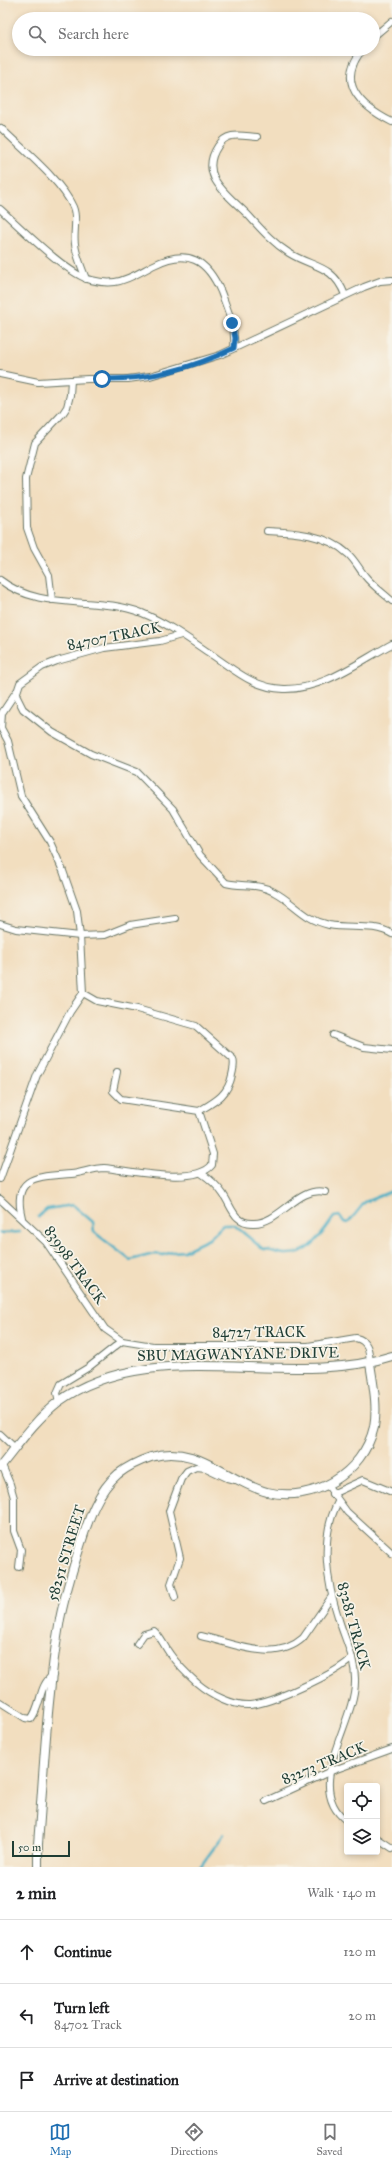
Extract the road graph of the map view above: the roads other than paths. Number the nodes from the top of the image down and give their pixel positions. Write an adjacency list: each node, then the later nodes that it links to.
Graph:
1 (392, 21): 2 (street)
2 (380, 31)
3 (358, 56): 4 (street)
4 (392, 122)
5 (1, 128): 8 (street)
6 (257, 137): 10 (street)
7 (0, 209): 8 (street)
8 (86, 279): 11 (street)
9 (392, 280): 10 (street)
10 (345, 295): 11 (street)
11 (234, 348): 13 (street)
12 (0, 374): 13 (street)
13 (71, 380): 16 (street)
14 (267, 531): 17 (street)
15 (0, 580): 16 (street)
16 (52, 600): 18 (street)
17 (392, 601)
18 (181, 635): 19 (street); 20 (street, 84707 TRACK)
19 (392, 644)
20 (16, 694): 23 (street); 24 (street, 84707 TRACK)
21 (175, 918): 24 (street)
22 (0, 924): 24 (street)
23 (392, 934)
24 (80, 936): 25 (street, 84707 TRACK)
25 (83, 992): 29 (street); 31 (street)
26 (333, 1035): 27 (street)
27 (392, 1050)
28 (117, 1072): 29 (street)
29 (199, 1111): 30 (street)
30 (201, 1173): 32 (street); 34 (street)
31 (0, 1179)
32 (325, 1192)
33 (0, 1198): 34 (street, 83998 TRACK)
34 (22, 1218): 35 (street, 83998 TRACK)
35 (122, 1341): 36 (street, 83998 TRACK); 39 (street)
36 (130, 1343): 38 (street, 84727 TRACK)
37 (392, 1356): 38 (street, SBU MAGWANYANE DRIVE)
38 (370, 1363): 39 (street, SBU MAGWANYANE DRIVE); 44 (street, 58251 STREET)
39 (59, 1402): 41 (street, SBU MAGWANYANE DRIVE)
40 (0, 1434): 41 (street)
41 (15, 1448): 42 (street, SBU MAGWANYANE DRIVE)
42 (1, 1466): 49 (street)
43 (238, 1479): 44 (street, 58251 STREET); 51 (street); 55 (street, 58251 STREET)
44 (328, 1486): 46 (street)
45 (392, 1492): 46 (street)
46 (332, 1494): 47 (street)
47 (338, 1502): 48 (street); 50 (street, 83281 TRACK)
48 (392, 1553)
49 (19, 1567)
50 (332, 1596): 52 (street); 54 (street, 83281 TRACK)
51 (174, 1597)
52 (201, 1636)
53 (137, 1644): 54 (street)
54 (352, 1658): 58 (street, 83281 TRACK)
55 (53, 1675): 56 (street); 63 (street, 58251 STREET)
56 (0, 1702)
57 (392, 1749): 58 (street, 83273 TRACK)
58 (331, 1771): 59 (street, 83273 TRACK); 60 (street, 83281 TRACK)
59 (266, 1801)
60 (345, 1819)
61 (380, 1840): 62 (street)
62 (392, 1848)
63 (38, 1867)

